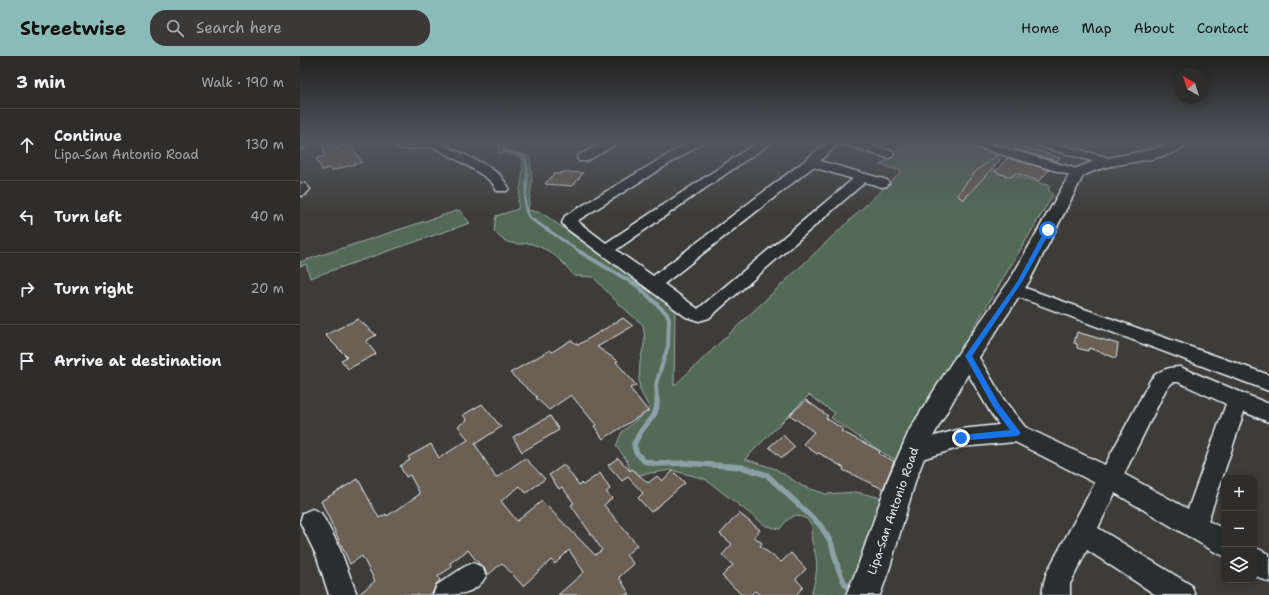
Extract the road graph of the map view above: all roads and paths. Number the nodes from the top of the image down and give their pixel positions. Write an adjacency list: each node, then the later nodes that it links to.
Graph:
1 (480, 167): 12 (street)
2 (656, 167): 14 (street)
3 (729, 167): 14 (street)
4 (804, 167): 15 (street)
5 (827, 167): 9 (street)
6 (1057, 167): 8 (street)
7 (1088, 167): 8 (main road)
8 (1077, 173): 16 (main road, Lipa-San Antonio Road)
9 (862, 178): 10 (street); 15 (street)
10 (882, 184)
11 (300, 186): 13 (street)
12 (502, 188)
13 (300, 192)
14 (606, 250): 15 (street)
15 (653, 284)
16 (1014, 289): 17 (main road, Lipa-San Antonio Road); 18 (street)
17 (968, 356): 21 (street); 22 (main road, Lipa-San Antonio Road)
18 (1269, 383)
19 (1238, 400): 20 (street); 23 (street); 25 (street)
20 (1269, 413)
21 (1017, 433): 22 (street); 23 (street)
22 (912, 452): 31 (main road, Lipa-San Antonio Road)
23 (1111, 479): 25 (street); 26 (street)
24 (312, 521): 32 (street)
25 (1194, 526): 27 (street)
26 (1083, 533): 34 (street); 35 (street)
27 (1221, 541)
28 (1257, 562): 29 (street)
29 (1269, 569)
30 (473, 576): 33 (street)
31 (867, 586)
32 (343, 595)
33 (447, 595)
34 (1056, 595)
35 (1181, 595)

